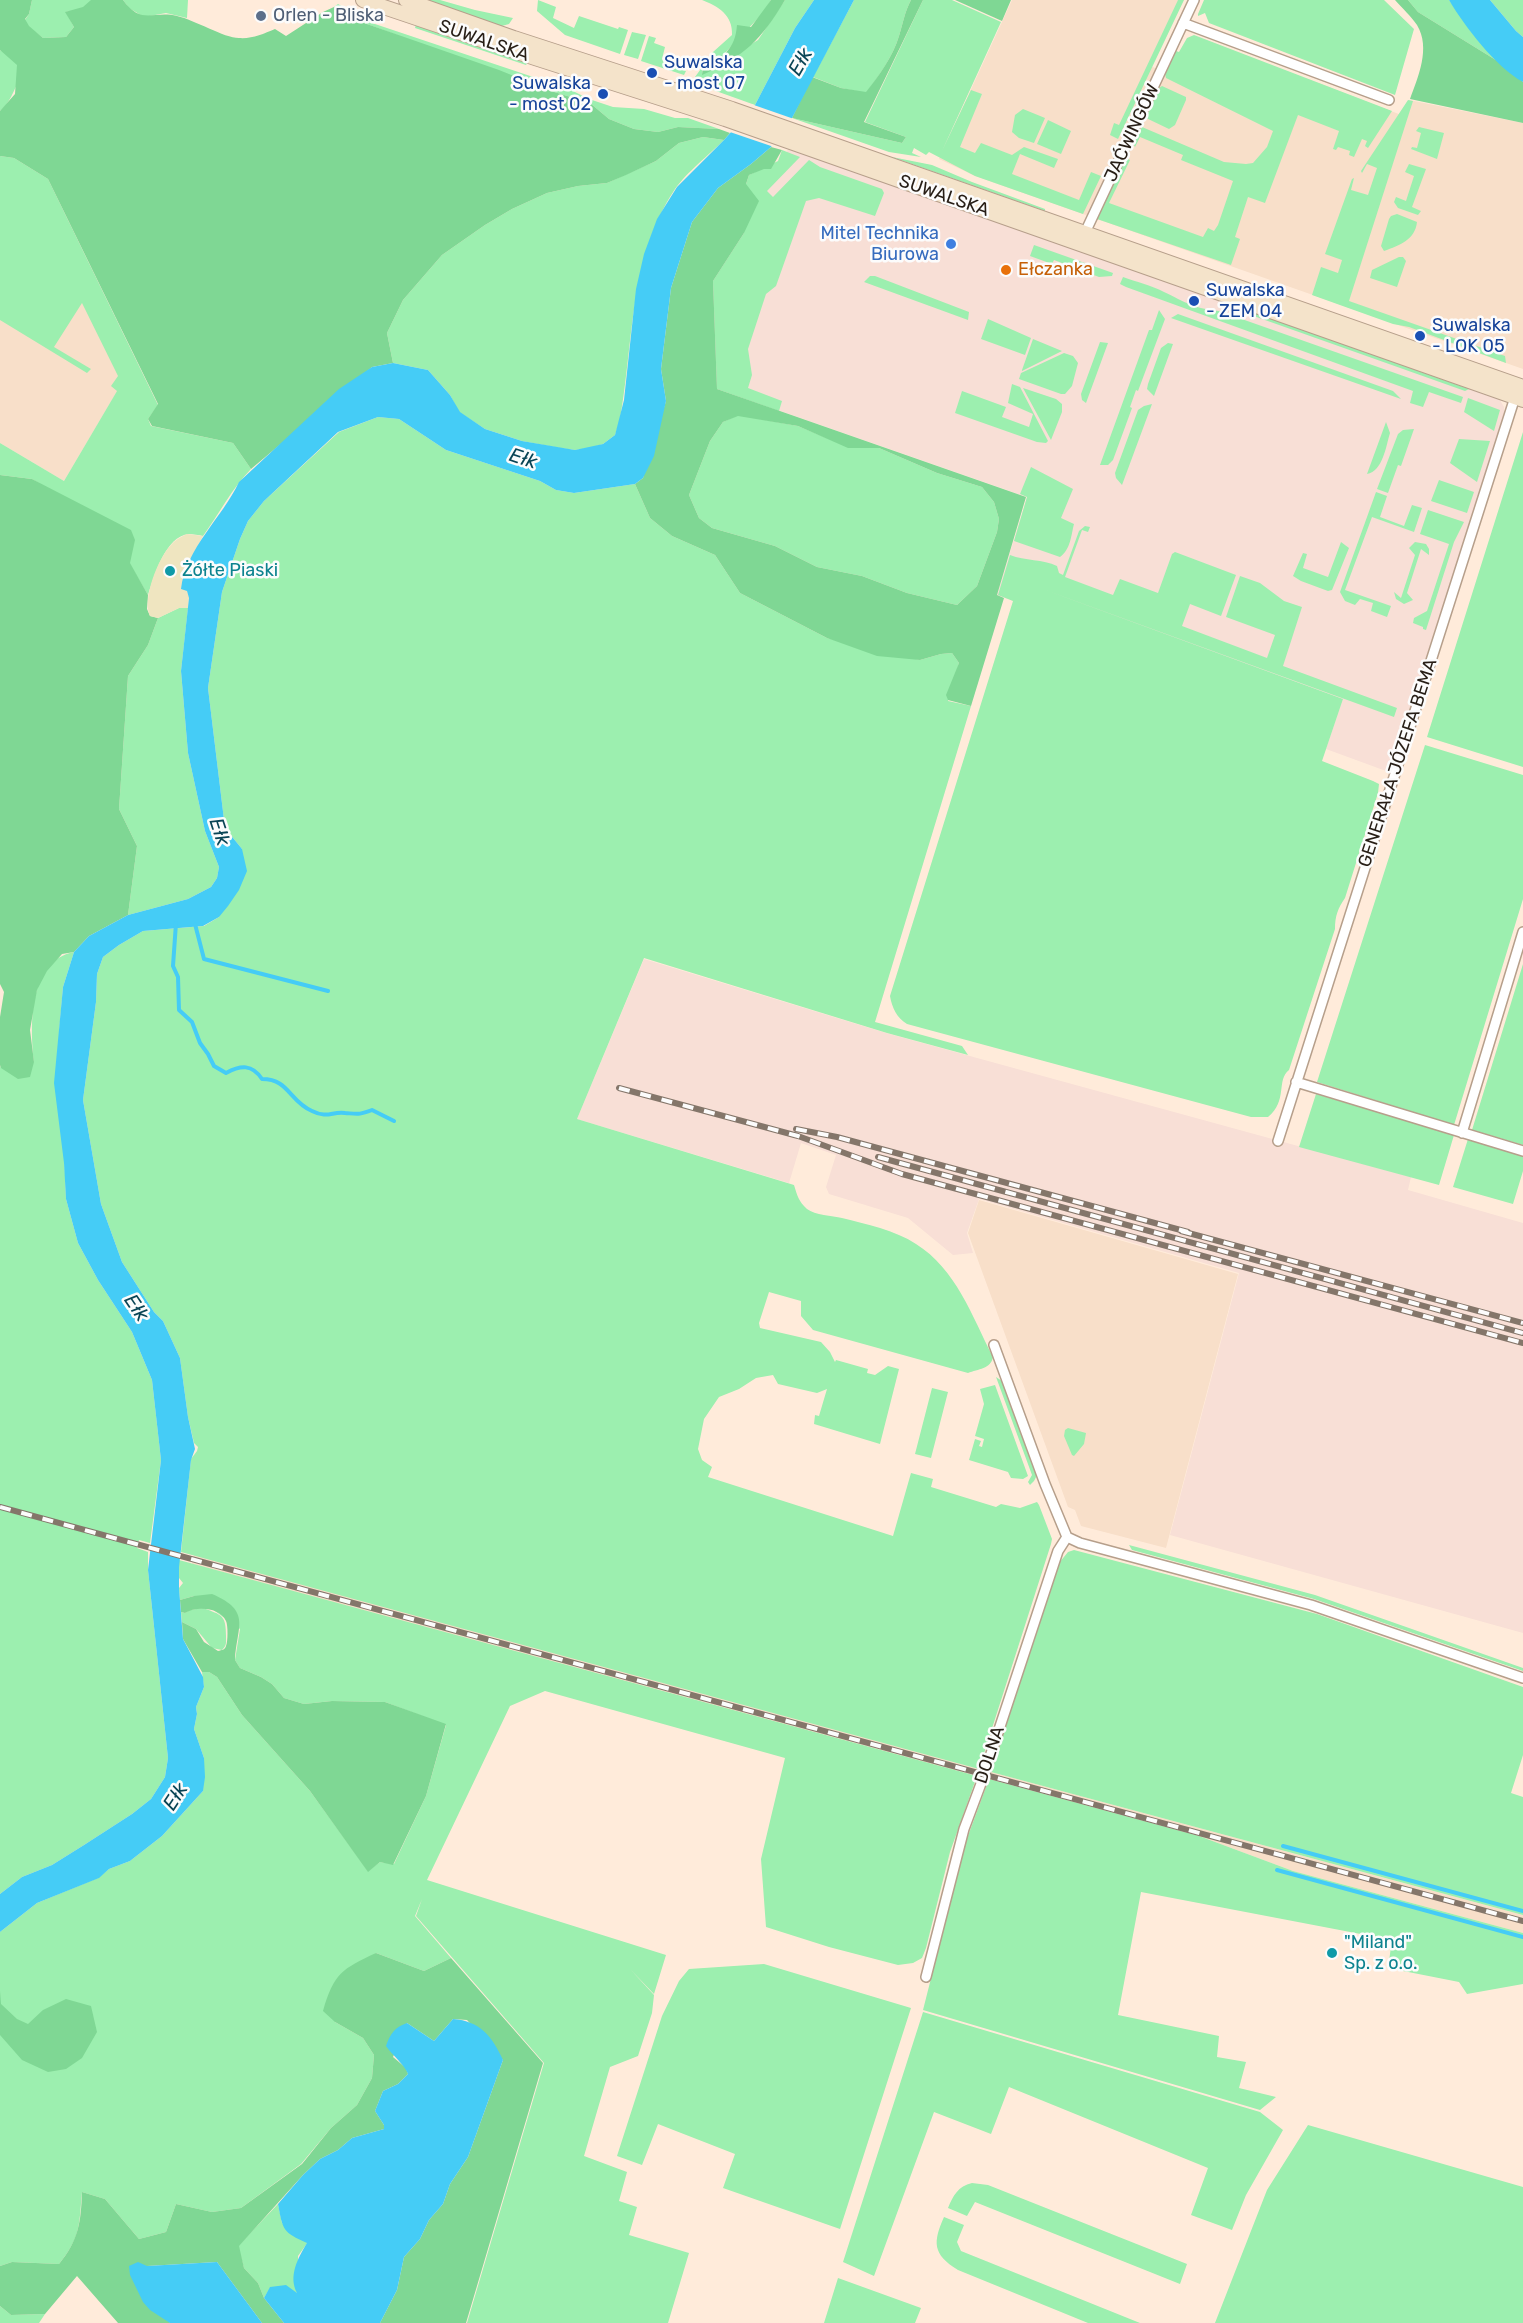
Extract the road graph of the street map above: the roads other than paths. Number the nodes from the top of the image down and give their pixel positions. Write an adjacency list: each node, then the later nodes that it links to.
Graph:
1 (363, 0): 6 (street, SUWALSKA)
2 (406, 0): 6 (street, SUWALSKA)
3 (1194, 0): 4 (street, JAĆWINGÓW)
4 (1183, 23): 5 (street); 7 (street, JAĆWINGÓW)
5 (1389, 100)
6 (729, 114): 7 (street, SUWALSKA)
7 (1082, 238): 8 (street, SUWALSKA)
8 (1520, 393): 10 (street, GENERAŁA JÓZEFA BEMA)
9 (1523, 932): 11 (street)
10 (1296, 1082): 11 (street); 12 (street, GENERAŁA JÓZEFA BEMA)
11 (1462, 1132): 13 (street)
12 (1278, 1141)
13 (1523, 1151)
14 (994, 1345): 15 (street)
15 (1067, 1537): 16 (street); 17 (street, DOLNA)
16 (1523, 1678)
17 (926, 1977)

